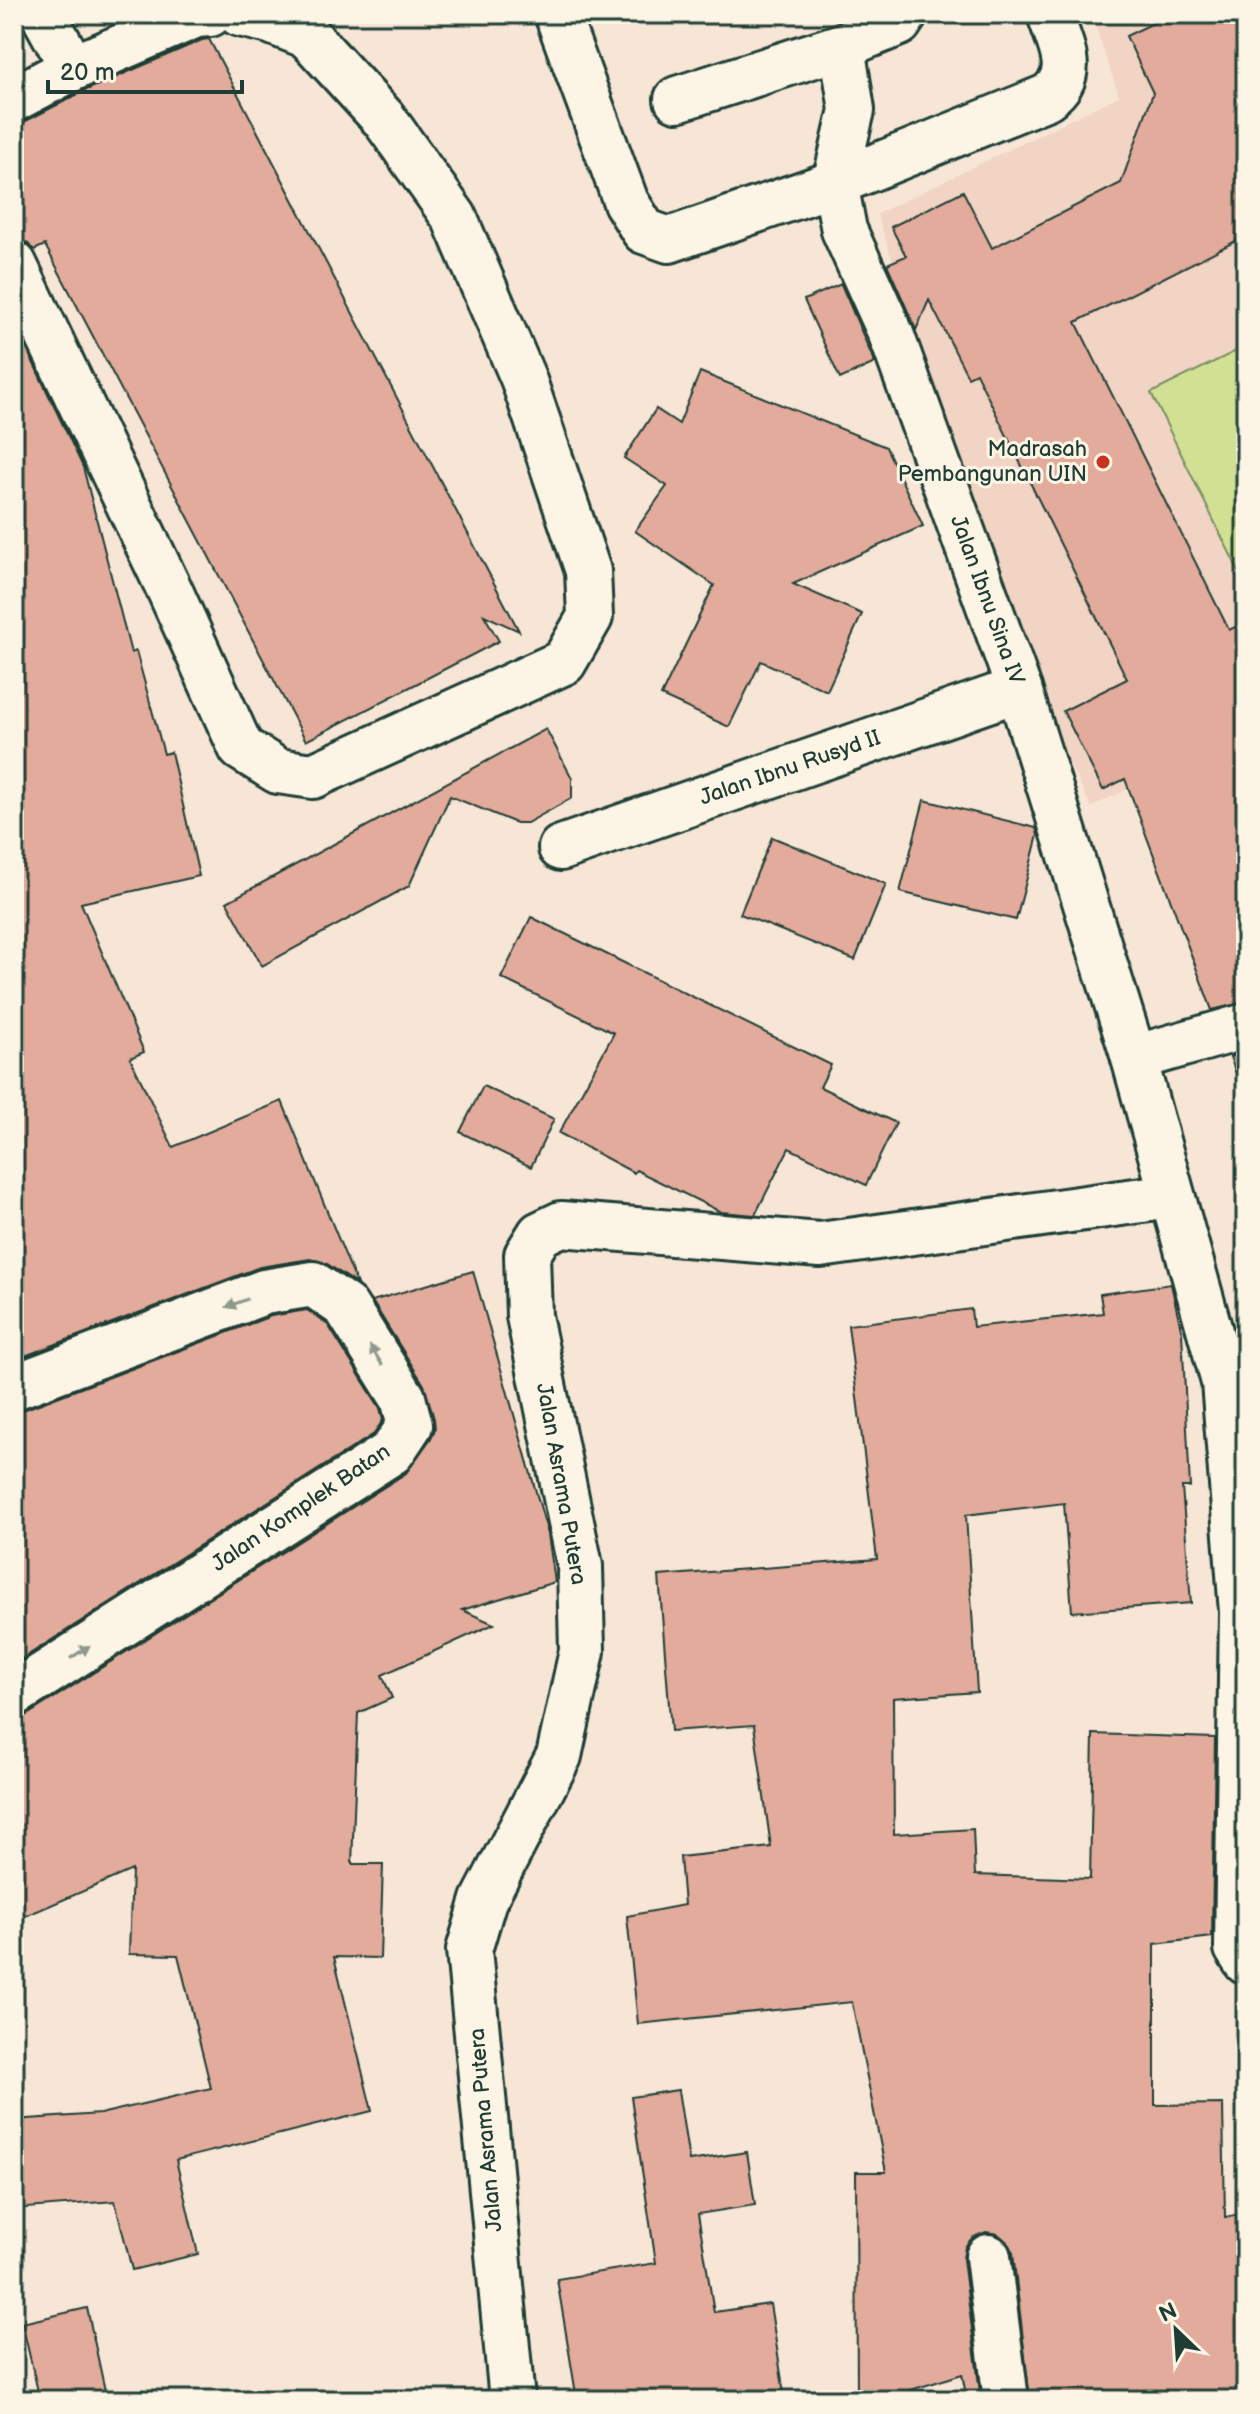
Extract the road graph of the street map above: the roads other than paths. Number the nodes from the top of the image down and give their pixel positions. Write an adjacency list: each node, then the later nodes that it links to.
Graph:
1 (43, 14): 8 (street)
2 (210, 14): 8 (street)
3 (240, 14): 12 (street)
4 (557, 14): 11 (street)
5 (905, 14): 7 (street)
6 (1050, 14): 11 (street)
7 (842, 46): 10 (street); 11 (street)
8 (73, 68): 9 (street)
9 (14, 99)
10 (677, 99)
11 (835, 183): 13 (street, Jalan Ibnu Sina IV)
12 (14, 264)
13 (1019, 689): 14 (street, Jalan Ibnu Rusyd II); 16 (street, Jalan Ibnu Sina IV)
14 (561, 848)
15 (1246, 1026): 16 (street)
16 (1134, 1058): 17 (street, Jalan Ibnu Sina IV)
17 (1171, 1196): 20 (street, Jalan Ibnu Sina IV); 22 (street, Jalan Asrama Putera)
18 (14, 1387): 19 (street, Jalan Komplek Batan, one-way to 18)
19 (14, 1694)
20 (1246, 1962)
21 (988, 2257): 23 (street)
22 (512, 2400)
23 (1006, 2400)

